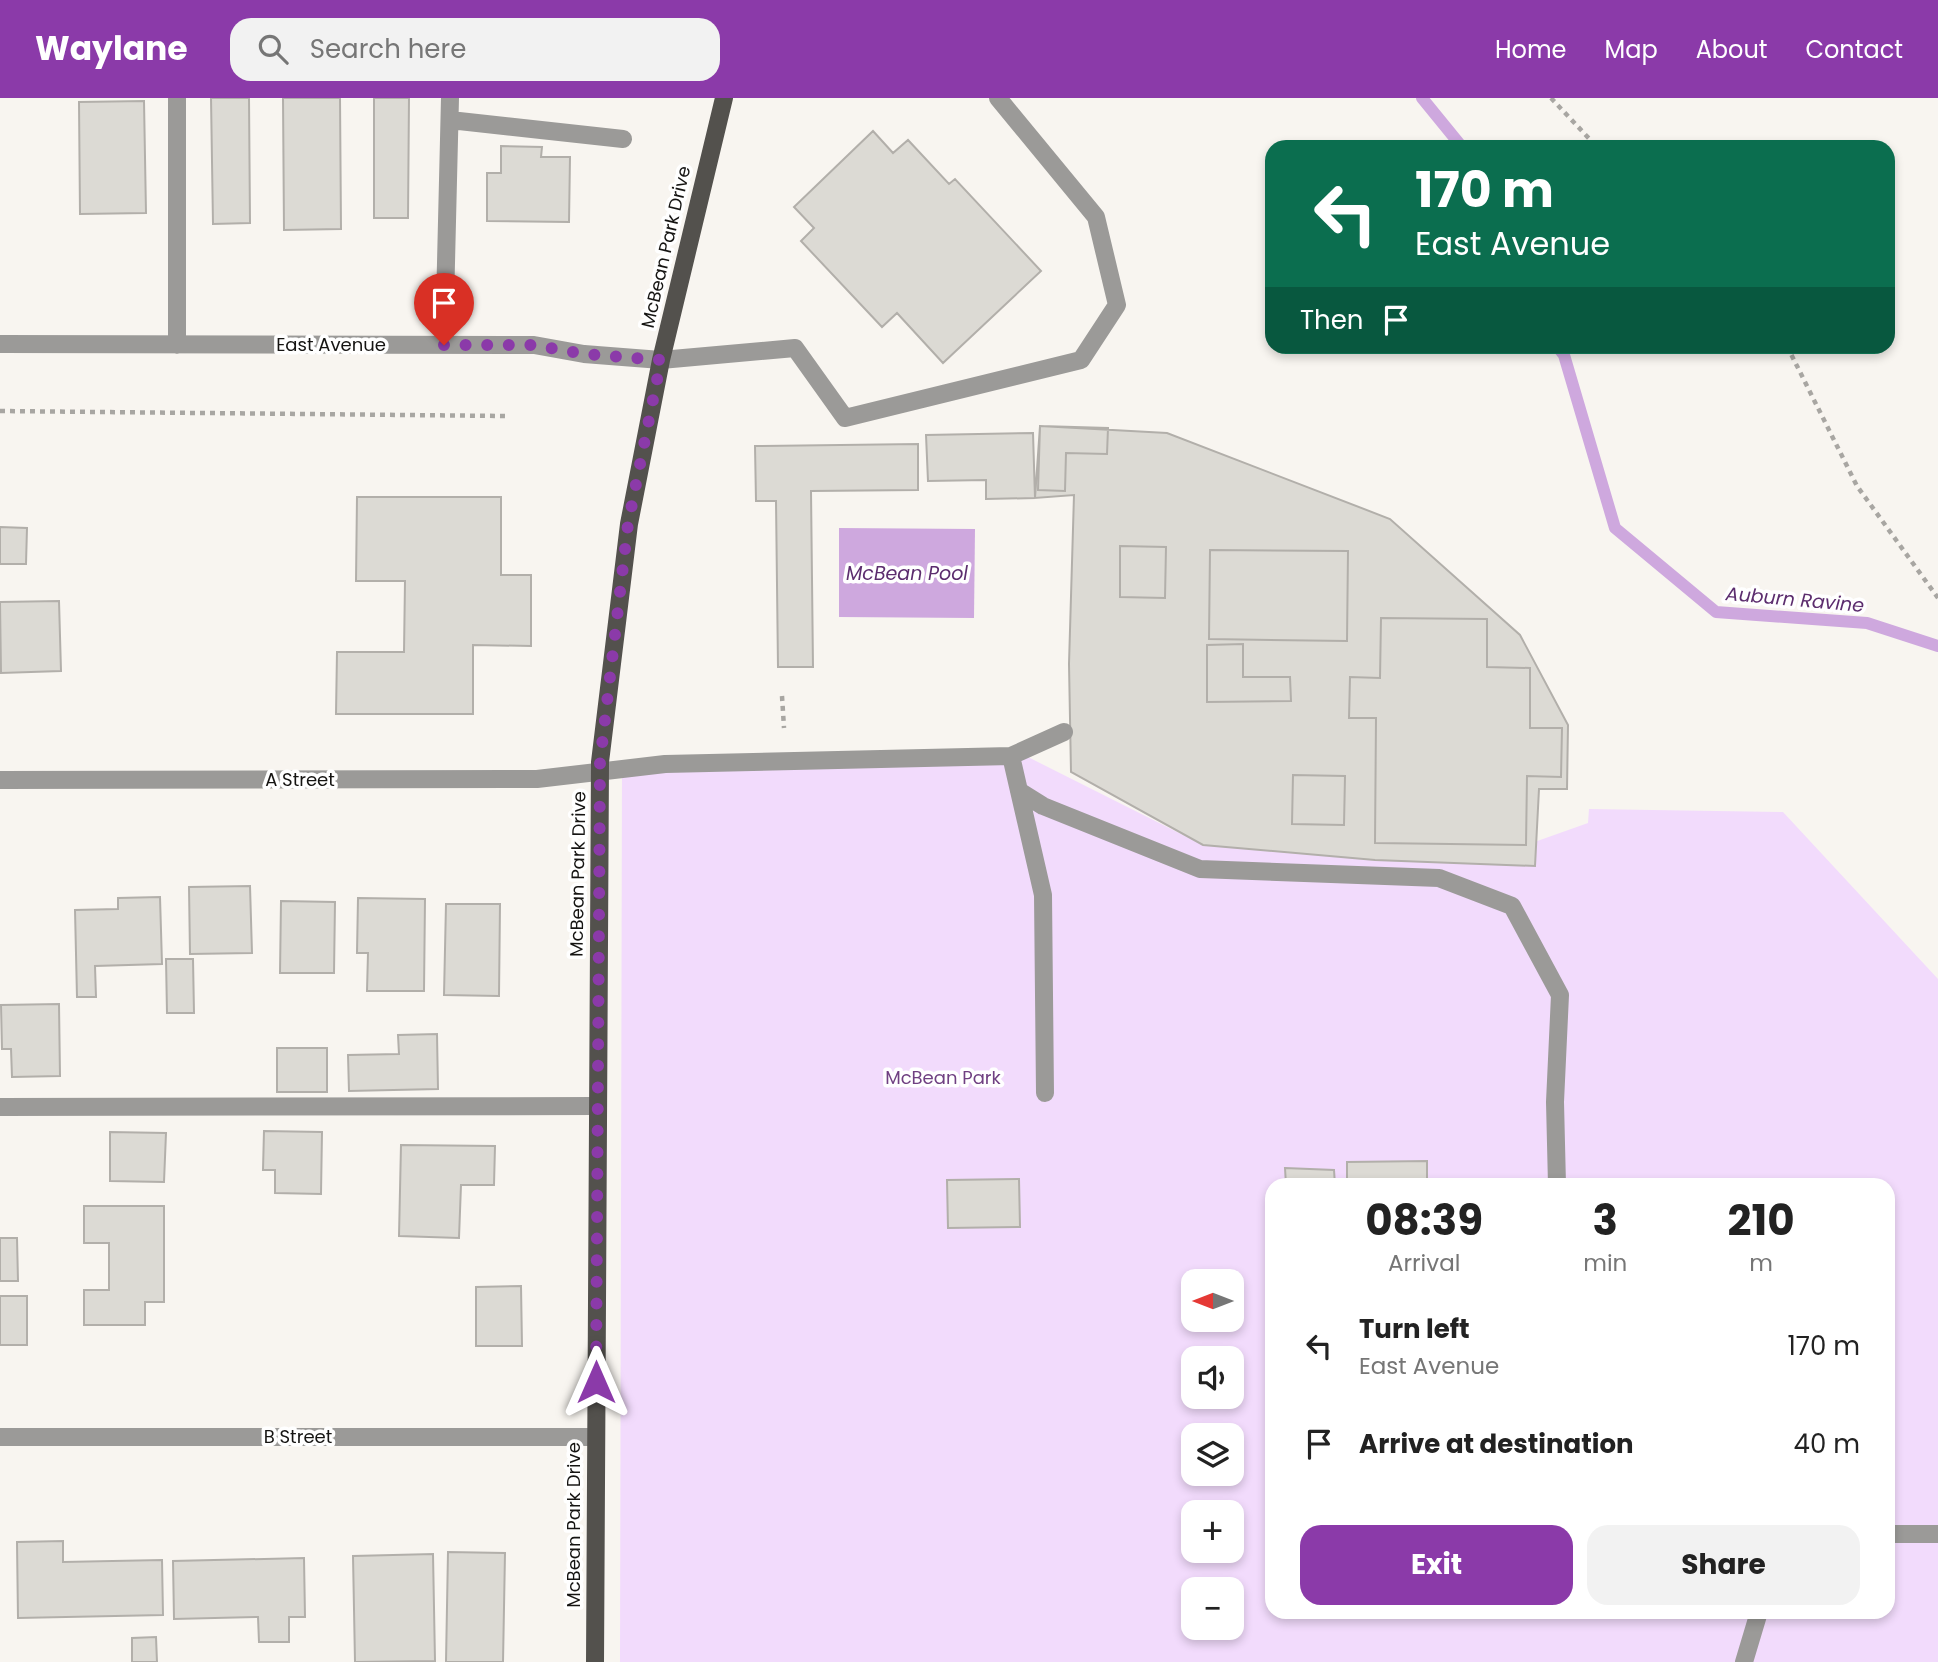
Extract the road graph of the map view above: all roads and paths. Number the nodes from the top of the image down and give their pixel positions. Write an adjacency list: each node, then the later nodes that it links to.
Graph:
1 (177, 98): 10 (street)
2 (450, 98): 6 (street)
3 (724, 98): 13 (main road, McBean Park Drive)
4 (998, 98): 13 (street, East Avenue)
5 (1551, 98): 8 (path)
6 (450, 120): 7 (street); 11 (street)
7 (622, 139)
8 (1590, 140)
9 (0, 344): 10 (street, East Avenue)
10 (177, 345): 11 (street, East Avenue)
11 (444, 345): 13 (street, East Avenue)
12 (1791, 354): 16 (path)
13 (661, 360): 21 (main road, McBean Park Drive)
14 (0, 411): 15 (path)
15 (506, 416)
16 (1938, 598)
17 (782, 696): 18 (path)
18 (784, 728)
19 (1064, 732): 20 (street)
20 (1011, 756): 21 (street, A Street); 23 (street)
21 (600, 770): 22 (street, A Street); 25 (main road, McBean Park Drive)
22 (0, 780)
23 (1019, 791): 24 (street); 27 (street)
24 (1045, 1093)
25 (596, 1106): 26 (street); 29 (main road, McBean Park Drive)
26 (0, 1107)
27 (1557, 1178)
28 (0, 1437): 29 (street, B Street)
29 (596, 1437): 33 (main road, McBean Park Drive)
30 (1895, 1534): 31 (street)
31 (1938, 1534)
32 (1757, 1619): 34 (street)
33 (595, 1662)
34 (1744, 1662)

